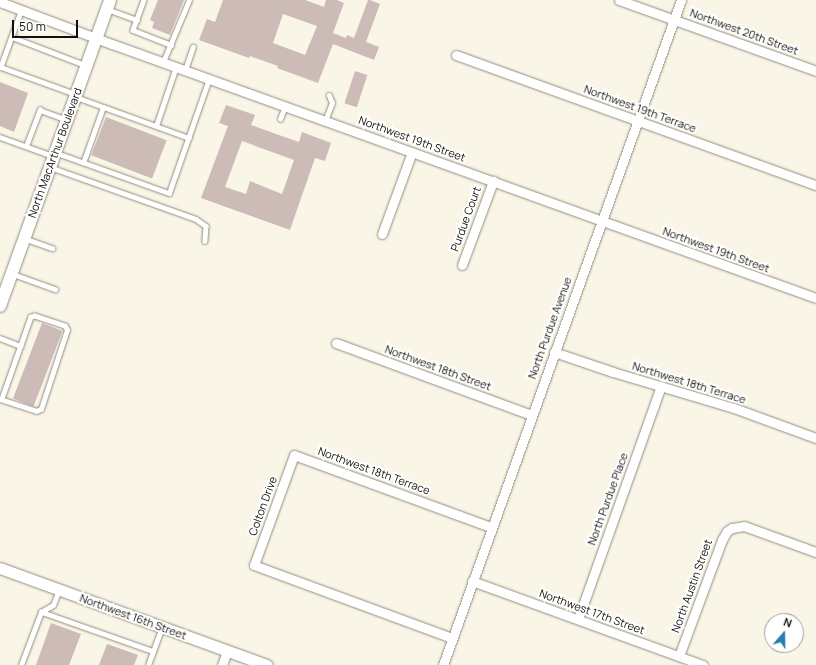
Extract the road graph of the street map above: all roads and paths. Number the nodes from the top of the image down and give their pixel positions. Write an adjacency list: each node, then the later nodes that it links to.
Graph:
1 (144, 0): 8 (lane)
2 (189, 0): 12 (lane)
3 (619, 0): 9 (street, Northwest 20th Street)
4 (681, 0): 9 (street, North Purdue Avenue)
5 (0, 2): 7 (street, Northwest 19th Street)
6 (108, 4): 8 (lane); 11 (main road, North MacArthur Boulevard)
7 (22, 10): 10 (lane); 11 (street, Northwest 19th Street)
8 (137, 20): 12 (lane)
9 (674, 20): 18 (street, Northwest 20th Street); 27 (street, North Purdue Avenue)
10 (12, 37): 16 (lane); 20 (lane)
11 (96, 38): 15 (street, Northwest 19th Street); 16 (main road, North MacArthur Boulevard)
12 (171, 45): 15 (lane)
13 (193, 47): 17 (lane)
14 (456, 55): 27 (street, Northwest 19th Terrace)
15 (163, 62): 17 (street, Northwest 19th Street)
16 (86, 65): 20 (main road, North MacArthur Boulevard)
17 (180, 68): 19 (street, Northwest 19th Street); 28 (lane)
18 (816, 71)
19 (210, 79): 22 (street, Northwest 19th Street); 30 (lane)
20 (76, 96): 23 (lane); 25 (main road, North MacArthur Boulevard)
21 (329, 96): 26 (lane)
22 (285, 106): 24 (lane); 26 (street, Northwest 19th Street)
23 (103, 107): 28 (lane); 34 (lane)
24 (280, 119)
25 (67, 120): 31 (lane); 33 (main road, North MacArthur Boulevard)
26 (325, 120): 32 (street, Northwest 19th Street)
27 (638, 121): 36 (street, Northwest 19th Terrace); 37 (street, North Purdue Avenue)
28 (156, 126): 30 (lane)
29 (0, 137): 31 (lane)
30 (189, 138): 34 (lane)
31 (26, 146): 33 (lane)
32 (412, 152): 35 (street, Northwest 19th Street); 38 (street)
33 (53, 159): 34 (lane); 39 (main road, North MacArthur Boulevard); 40 (lane)
34 (83, 162)
35 (493, 181): 37 (street, Northwest 19th Street); 42 (street, Purdue Court)
36 (816, 185)
37 (602, 221): 45 (street, Northwest 19th Street); 50 (street, North Purdue Avenue)
38 (382, 234)
39 (24, 238): 41 (lane); 43 (main road, North MacArthur Boulevard)
40 (205, 241)
41 (52, 248)
42 (462, 265)
43 (12, 273): 44 (lane); 46 (main road, North MacArthur Boulevard)
44 (55, 289)
45 (816, 298)
46 (0, 306)
47 (0, 338): 49 (lane)
48 (336, 343): 53 (street, Northwest 18th Street)
49 (21, 346): 52 (lane); 52 (lane)
50 (554, 352): 51 (street, Northwest 18th Terrace); 53 (street, North Purdue Avenue)
51 (661, 386): 54 (street, Northwest 18th Terrace); 62 (street, North Purdue Place)
52 (1, 399)
53 (532, 415): 56 (street, North Purdue Avenue)
54 (816, 438)
55 (294, 455): 56 (street, Northwest 18th Terrace); 64 (street, Colton Drive)
56 (491, 527): 59 (street, North Purdue Avenue)
57 (816, 552): 67 (street, North Austin Street)
58 (0, 568): 60 (street, Northwest 16th Street)
59 (472, 581): 62 (street, Northwest 17th Street); 64 (street, North Purdue Avenue)
60 (60, 590): 61 (lane); 63 (street, Northwest 16th Street)
61 (42, 612): 66 (lane); 68 (lane)
62 (578, 619): 67 (street, Northwest 17th Street)
63 (162, 627): 65 (street, Northwest 16th Street); 66 (lane)
64 (452, 638): 72 (street, North Purdue Avenue)
65 (227, 650): 70 (street); 71 (street, Northwest 16th Street)
66 (153, 651): 69 (lane)
67 (679, 656): 73 (street, Northwest 17th Street)
68 (21, 665)
69 (148, 665)
70 (222, 665)
71 (267, 665)
72 (443, 665)
73 (703, 665)

